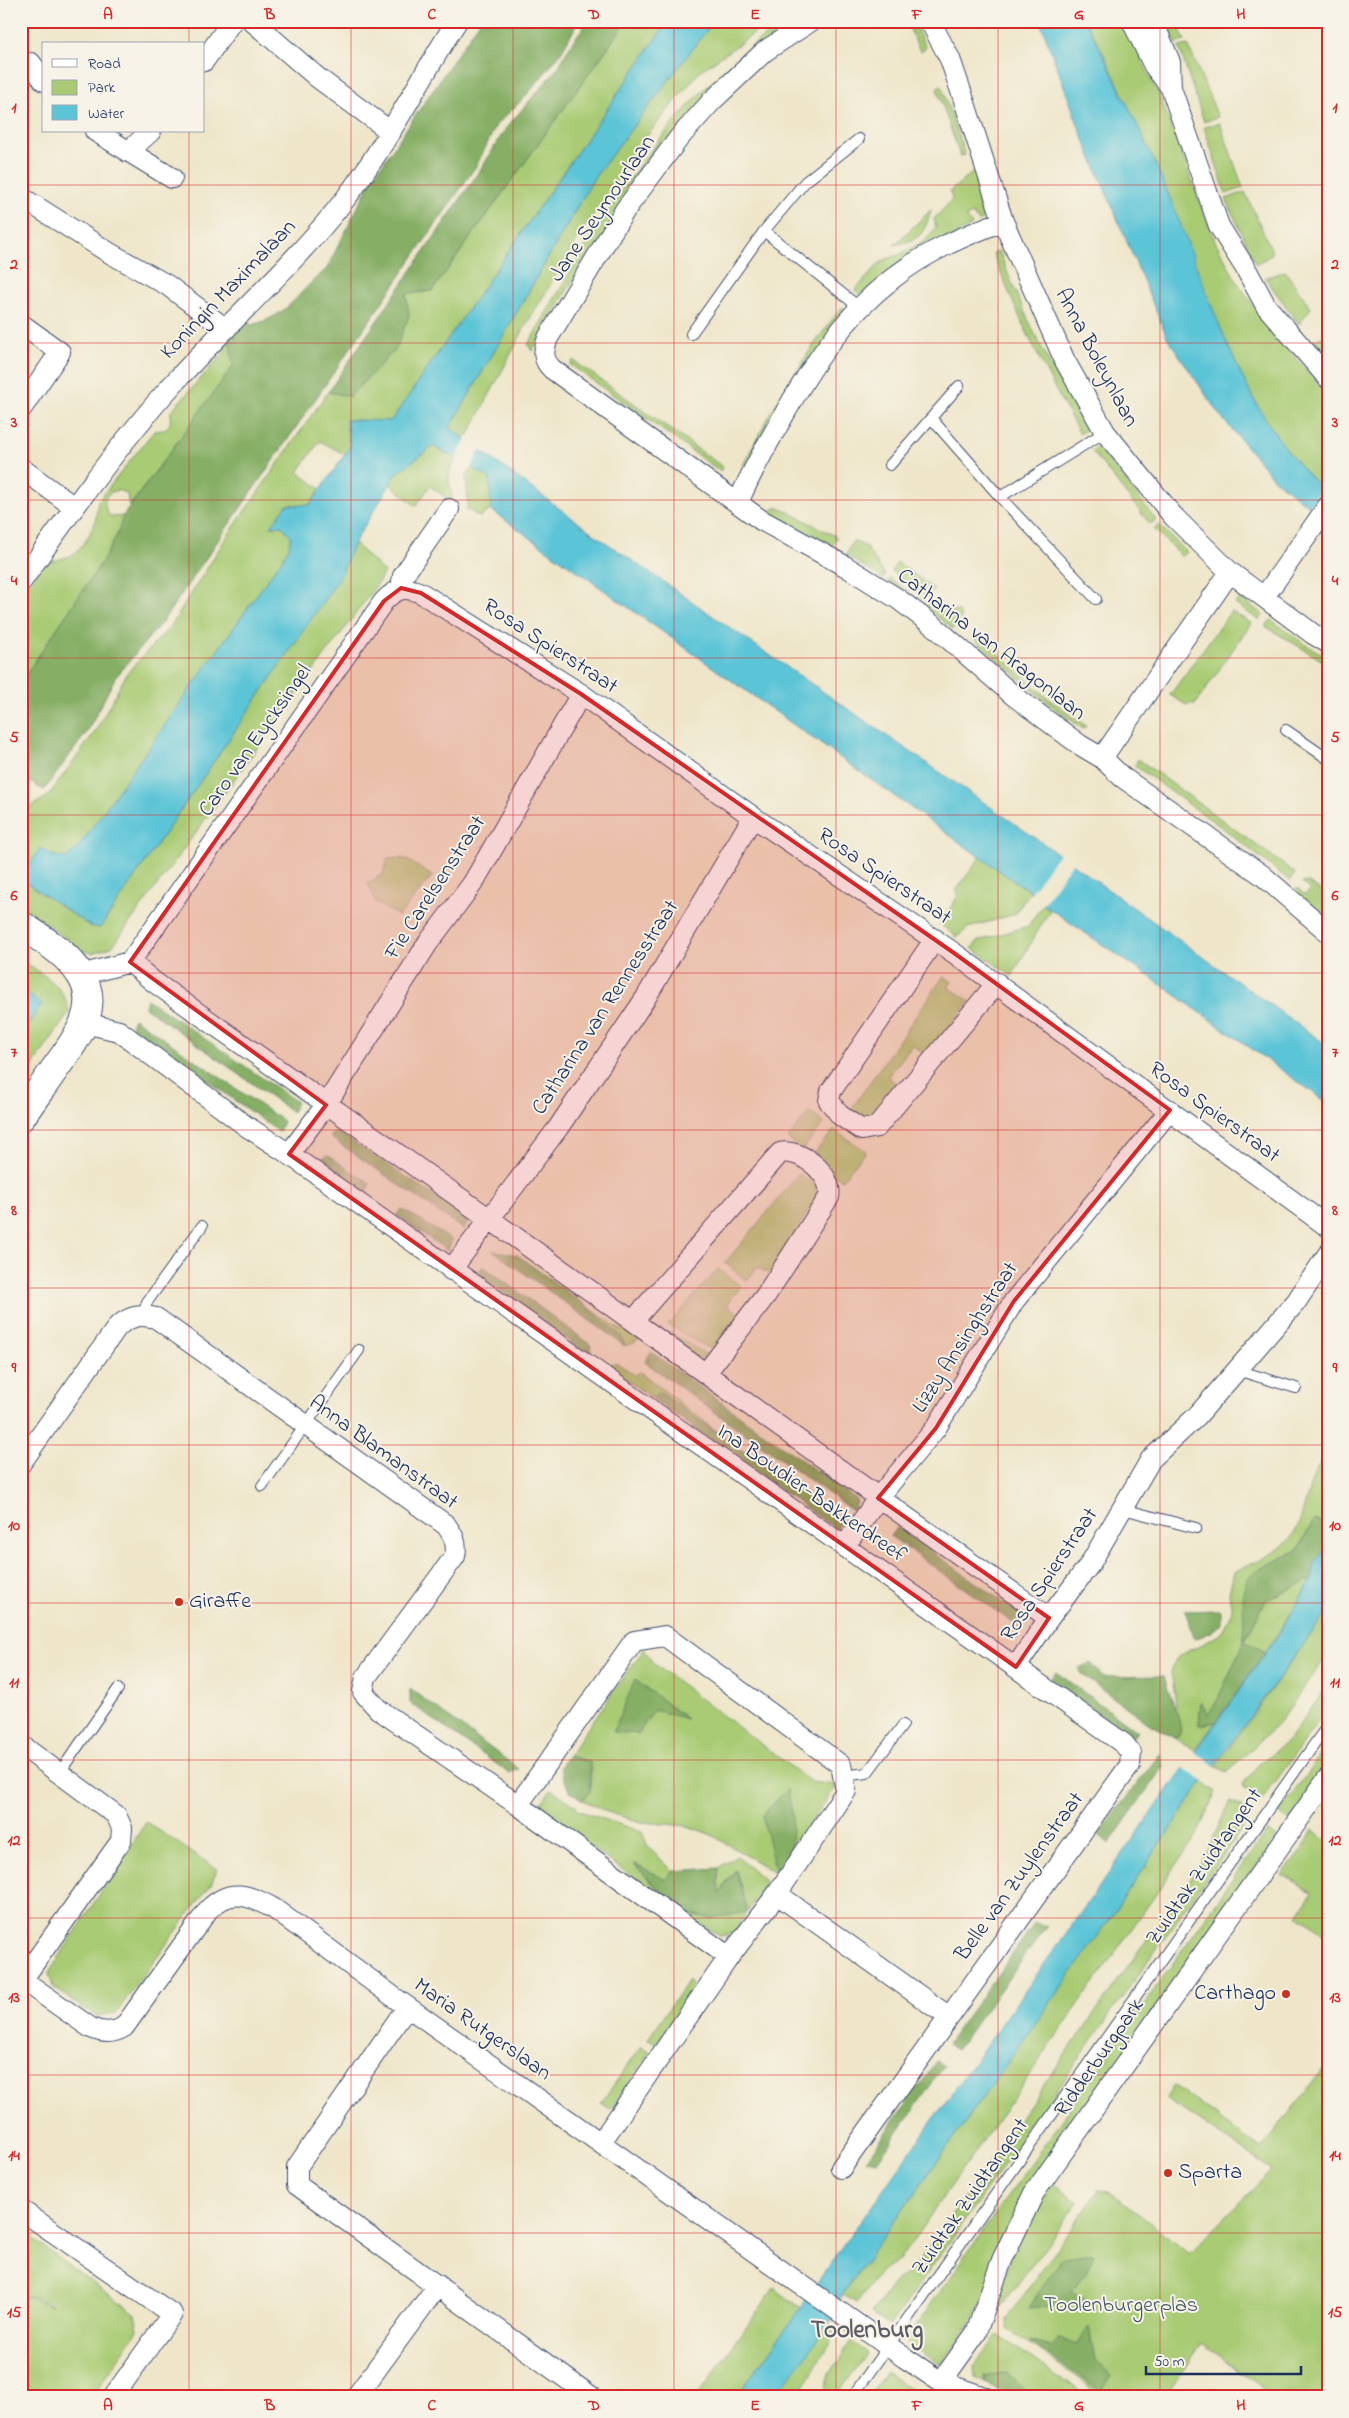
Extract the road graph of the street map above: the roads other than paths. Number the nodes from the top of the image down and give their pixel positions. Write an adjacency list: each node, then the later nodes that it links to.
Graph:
1 (232, 21): 8 (street)
2 (252, 21): 14 (street)
3 (457, 21): 14 (street, Koningin Maximalaan)
4 (811, 21): 25 (street, Jane Seymourlaan)
5 (930, 21): 19 (street, Anna Boleynlaan)
6 (1132, 21): 11 (street)
7 (1153, 21): 11 (street)
8 (205, 60)
9 (31, 63): 10 (street)
10 (42, 78)
11 (1172, 88): 26 (street)
12 (97, 132): 16 (street)
13 (150, 132): 16 (street)
14 (391, 132): 23 (street, Koningin Maximalaan)
15 (859, 139): 20 (lane)
16 (128, 152): 17 (street)
17 (172, 178)
18 (21, 197): 23 (street)
19 (1003, 221): 21 (street); 30 (street, Anna Boleynlaan)
20 (764, 231): 21 (lane); 24 (lane)
21 (860, 308): 34 (street)
22 (21, 324): 28 (street)
23 (226, 329): 35 (street, Koningin Maximalaan)
24 (691, 334)
25 (544, 356): 34 (street, Catharina van Aragonlaan)
26 (1328, 378)
27 (960, 386): 29 (lane)
28 (21, 409)
29 (931, 418): 31 (lane); 33 (lane)
30 (1105, 432): 33 (lane); 38 (street, Anna Boleynlaan)
31 (890, 465)
32 (21, 468): 35 (street)
33 (1000, 497): 42 (lane)
34 (738, 503): 46 (street, Catharina van Aragonlaan)
35 (74, 506): 39 (street, Koningin Maximalaan)
36 (1328, 506): 41 (street)
37 (449, 509): 40 (street)
38 (1230, 572): 41 (street, Anna Boleynlaan); 46 (street)
39 (21, 582)
40 (401, 588): 44 (street, Rosa Spierstraat); 52 (street, Caro van Eycksingel)
41 (1264, 597): 43 (street, Anna Boleynlaan)
42 (1096, 599)
43 (1328, 643)
44 (581, 694): 48 (street, Rosa Spierstraat); 56 (street, Fie Carelsenstraat)
45 (1286, 730): 47 (lane)
46 (1102, 758): 50 (street, Catharina van Aragonlaan)
47 (1328, 759)
48 (753, 816): 51 (street, Rosa Spierstraat); 60 (street, Catharina van Rennesstraat)
49 (21, 925): 53 (street)
50 (1328, 932)
51 (934, 940): 54 (street, Rosa Spierstraat); 54 (street)
52 (130, 962): 53 (street); 56 (street, Ina Boudier-Bakkerdreef)
53 (81, 975): 55 (street)
54 (996, 983): 57 (street, Rosa Spierstraat)
55 (85, 1022): 58 (street); 59 (street, Ina Boudier-Bakkerdreef)
56 (326, 1105): 59 (street); 60 (street, Ina Boudier-Bakkerdreef)
57 (1170, 1110): 62 (street, Rosa Spierstraat); 74 (street, Lizzy Ansinghstraat)
58 (21, 1117)
59 (290, 1154): 64 (street, Ina Boudier-Bakkerdreef)
60 (490, 1219): 64 (street); 66 (street, Ina Boudier-Bakkerdreef)
61 (202, 1226): 65 (lane)
62 (1328, 1226)
63 (1328, 1254): 68 (street, Rosa Spierstraat)
64 (452, 1270): 77 (street, Ina Boudier-Bakkerdreef)
65 (144, 1315): 71 (street, Anna Blamanstraat); 72 (street)
66 (633, 1321): 69 (street, Ina Boudier-Bakkerdreef); 69 (street)
67 (359, 1350): 71 (lane)
68 (1237, 1370): 70 (lane); 75 (street, Rosa Spierstraat)
69 (706, 1373): 74 (street, Ina Boudier-Bakkerdreef)
70 (1296, 1388)
71 (304, 1424): 73 (lane); 88 (street, Anna Blamanstraat)
72 (21, 1462)
73 (262, 1486)
74 (878, 1498): 77 (street, Lizzy Ansinghstraat); 78 (street, Ina Boudier-Bakkerdreef)
75 (1123, 1508): 76 (lane, Rosa Spierstraat); 78 (street, Rosa Spierstraat)
76 (1196, 1528)
77 (845, 1546): 79 (street, Ina Boudier-Bakkerdreef)
78 (1049, 1618): 79 (street, Rosa Spierstraat)
79 (1016, 1667): 84 (street, Ina Boudier-Bakkerdreef)
80 (118, 1689): 85 (lane)
81 (903, 1725): 86 (lane)
82 (1328, 1725): 98 (lane, Zuidtak Zuidtangent)
83 (21, 1745): 85 (street)
84 (1130, 1765): 93 (street, Belle van Zuylenstraat)
85 (60, 1772): 91 (street)
86 (843, 1776): 88 (street); 89 (street)
87 (1328, 1778): 99 (street, Ridderburgpark)
88 (518, 1805): 90 (street)
89 (777, 1894): 90 (street); 93 (street)
90 (729, 1957): 94 (street)
91 (22, 1980): 92 (street, Maria Rutgerslaan)
92 (408, 2007): 94 (street, Maria Rutgerslaan); 97 (street)
93 (949, 2018): 95 (street, Belle van Zuylenstraat)
94 (601, 2142): 98 (street, Maria Rutgerslaan)
95 (841, 2168)
96 (21, 2210): 100 (street)
97 (438, 2285): 101 (street); 102 (street)
98 (888, 2346): 99 (street, Maria Rutgerslaan); 103 (lane, Zuidtak Zuidtangent)
99 (941, 2382): 104 (street, Maria Rutgerslaan)
100 (113, 2397)
101 (356, 2397)
102 (592, 2397)
103 (852, 2397)
104 (984, 2397)

